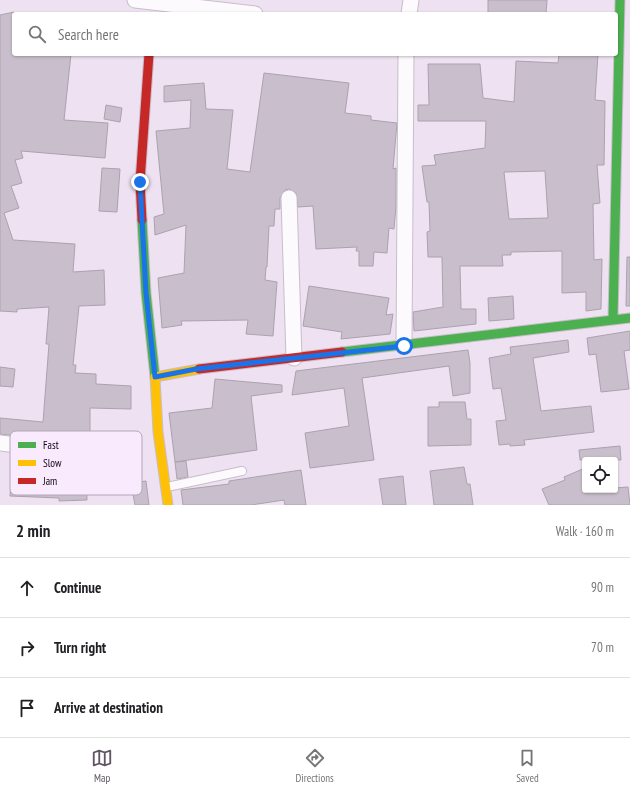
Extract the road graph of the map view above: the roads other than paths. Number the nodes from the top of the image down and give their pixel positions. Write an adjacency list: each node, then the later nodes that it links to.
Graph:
1 (135, 0): 4 (street)
2 (411, 0): 6 (street)
3 (620, 0): 11 (street)
4 (152, 8): 5 (street)
5 (221, 12)
6 (409, 12)
7 (149, 56): 14 (street)
8 (406, 56): 12 (street)
9 (289, 198): 13 (street)
10 (630, 318): 11 (street)
11 (613, 319): 12 (street)
12 (404, 346): 13 (street)
13 (294, 358): 14 (street)
14 (155, 377): 18 (street)
15 (0, 443): 16 (street)
16 (10, 444)
17 (242, 471): 18 (lane)
18 (166, 487): 19 (street)
19 (168, 505)

